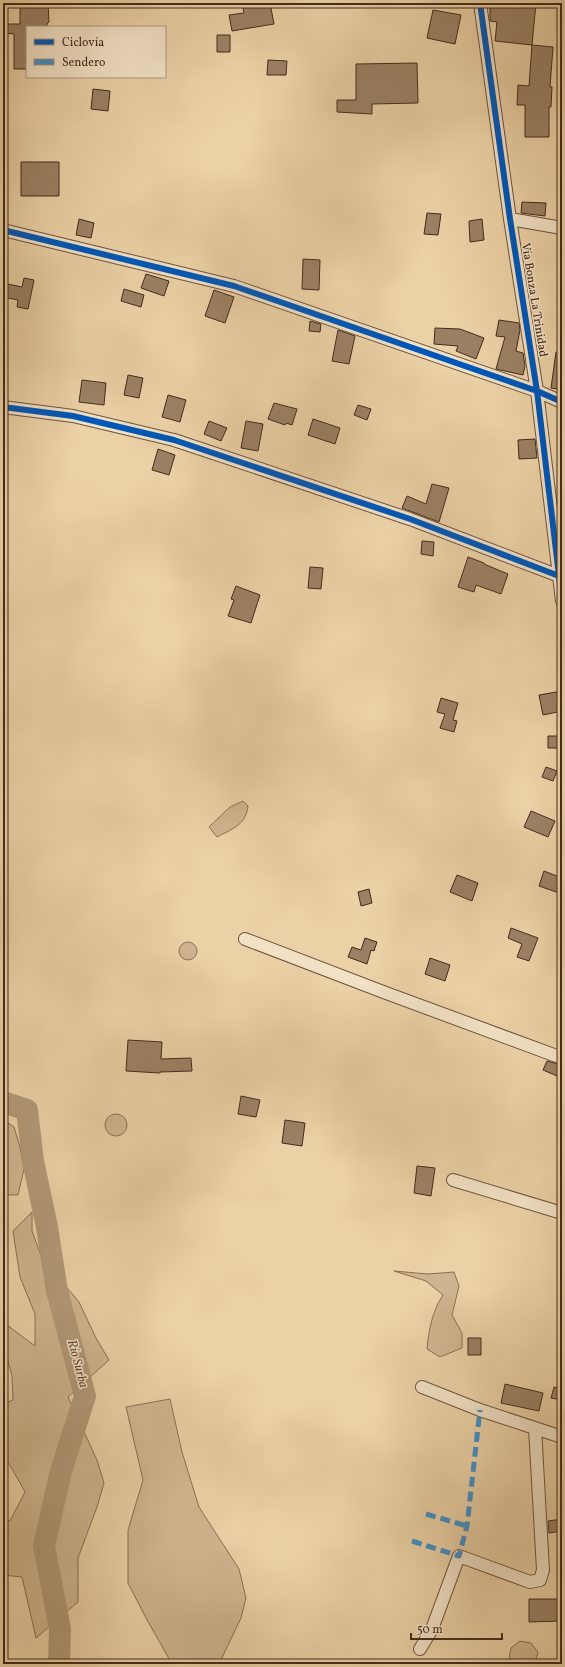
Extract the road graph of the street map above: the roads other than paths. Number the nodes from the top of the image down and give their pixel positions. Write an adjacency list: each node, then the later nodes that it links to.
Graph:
1 (480, 3): 2 (street, Vía Bonza La Trinidad)
2 (510, 219): 3 (street); 5 (street, Vía Bonza La Trinidad)
3 (562, 228)
4 (3, 230): 5 (street)
5 (537, 391): 6 (street); 8 (street, Vía Bonza La Trinidad)
6 (562, 402)
7 (3, 407): 8 (street)
8 (559, 576): 9 (street, Vía Bonza La Trinidad)
9 (562, 601)
10 (245, 939): 11 (street)
11 (562, 1058)
12 (453, 1180): 13 (street)
13 (562, 1213)
14 (422, 1387): 15 (street)
15 (535, 1428): 16 (street); 17 (street)
16 (562, 1437)
17 (420, 1649)

